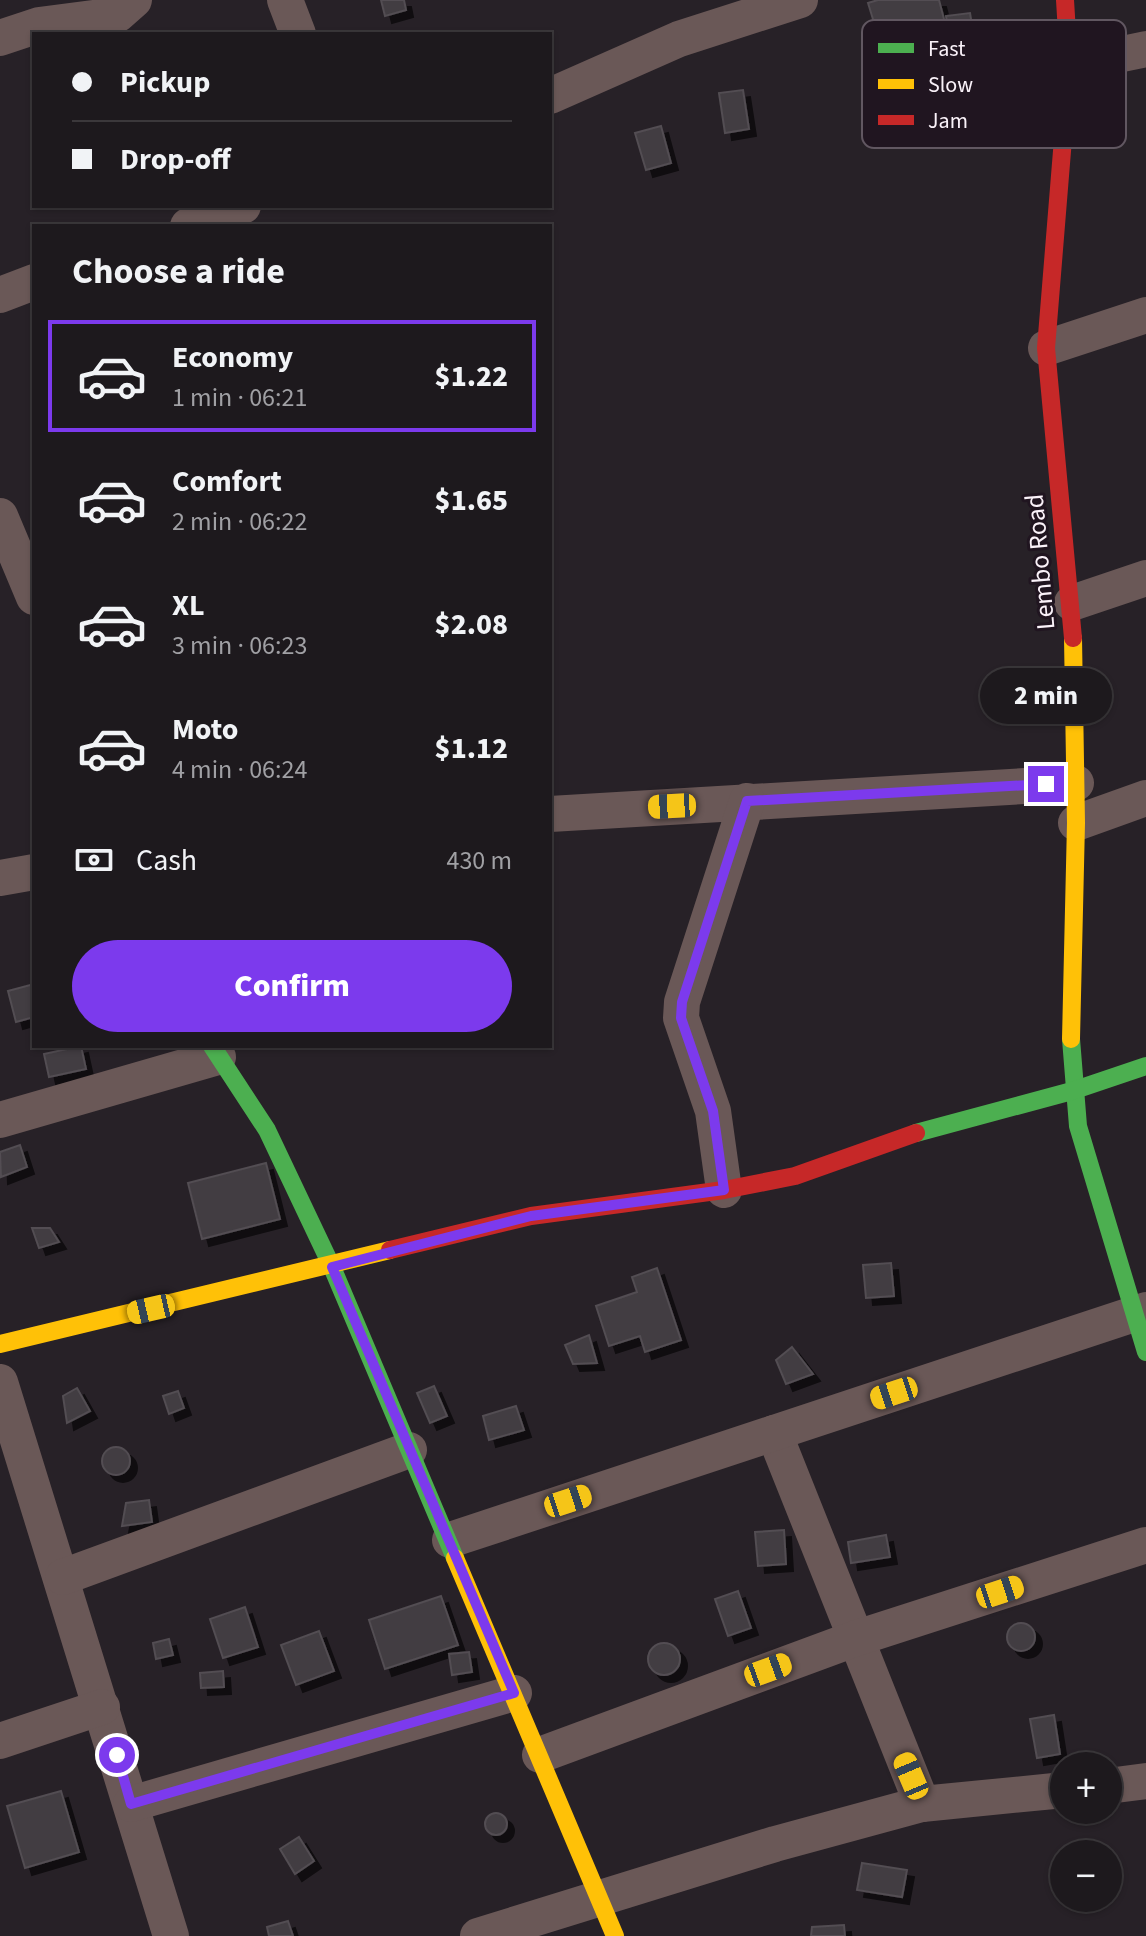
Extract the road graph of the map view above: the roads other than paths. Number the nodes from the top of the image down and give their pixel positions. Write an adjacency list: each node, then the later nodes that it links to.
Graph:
1 (134, 0): 7 (street)
2 (285, 0): 6 (street)
3 (800, 0): 10 (street)
4 (1065, 0): 5 (street, Lembo Road)
5 (1066, 20)
6 (297, 32)
7 (0, 38)
8 (1146, 49): 9 (street)
9 (1126, 53)
10 (552, 95)
11 (1062, 148): 17 (street, Lembo Road)
12 (238, 208): 13 (street)
13 (194, 224)
14 (32, 283): 15 (street)
15 (0, 295)
16 (1146, 315): 17 (street)
17 (1046, 348): 21 (street, Lembo Road)
18 (0, 516): 20 (street)
19 (1146, 578): 21 (street)
20 (32, 592)
21 (1072, 603): 22 (street, Lembo Road)
22 (1076, 783): 24 (street); 26 (street, Lembo Road)
23 (1146, 798): 26 (street)
24 (747, 801): 25 (street); 33 (street)
25 (552, 814)
26 (1076, 823): 31 (street, Lembo Road)
27 (32, 872): 28 (street)
28 (0, 878)
29 (215, 1051): 32 (street); 34 (street)
30 (1146, 1066): 31 (street)
31 (1072, 1091): 33 (street); 35 (street, Lembo Road)
32 (0, 1120)
33 (724, 1190): 34 (street)
34 (332, 1267): 36 (street); 40 (street)
35 (1140, 1312): 37 (street, Lembo Road); 39 (street)
36 (0, 1344)
37 (1146, 1352)
38 (0, 1382): 43 (street)
39 (774, 1433): 41 (street); 44 (street)
40 (409, 1450): 41 (street); 43 (street)
41 (450, 1540): 45 (street)
42 (1146, 1545): 44 (street)
43 (63, 1577): 46 (street)
44 (854, 1639): 48 (street); 53 (street)
45 (514, 1693): 48 (street); 52 (street)
46 (102, 1707): 47 (street); 52 (street)
47 (0, 1741)
48 (540, 1755): 54 (street)
49 (1146, 1781): 50 (street)
50 (1122, 1784)
51 (1050, 1791): 53 (street)
52 (131, 1804): 55 (street)
53 (922, 1804): 54 (street)
54 (601, 1899): 56 (street); 57 (street)
55 (171, 1936)
56 (478, 1936)
57 (615, 1936)

